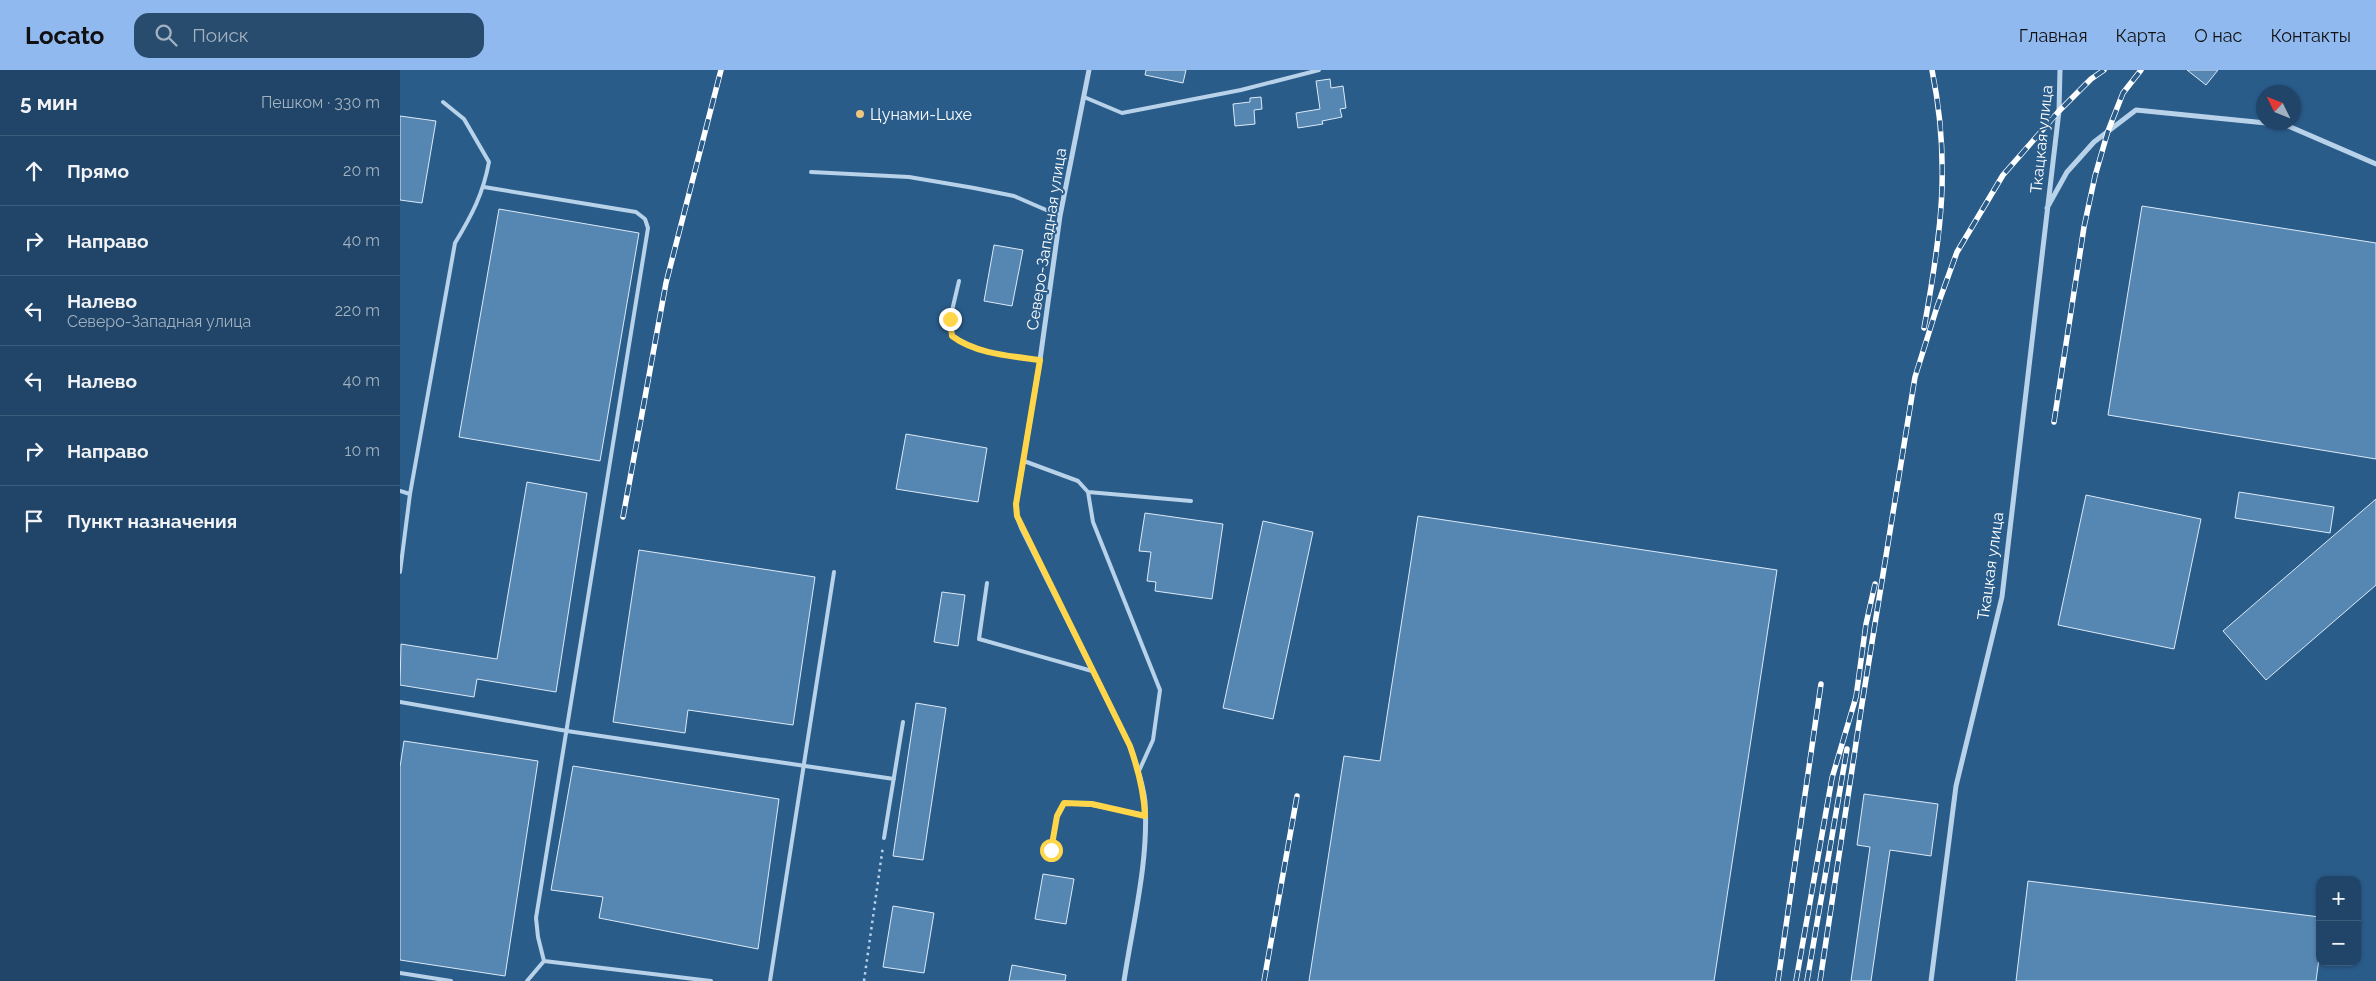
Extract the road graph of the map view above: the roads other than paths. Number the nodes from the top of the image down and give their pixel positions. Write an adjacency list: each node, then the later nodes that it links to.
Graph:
1 (1088, 70): 4 (street, Северо-Западная улица)
2 (1318, 70): 4 (lane)
3 (2060, 70): 9 (street, Ткацкая улица)
4 (1084, 97): 10 (street, Северо-Западная улица)
5 (444, 102): 8 (lane)
6 (2376, 164): 9 (street, Ткацкая улица)
7 (811, 172): 10 (lane)
8 (484, 187): 16 (lane); 24 (lane)
9 (2046, 210): 38 (street, Ткацкая улица)
10 (1060, 216): 12 (street, Северо-Западная улица)
11 (959, 280): 12 (lane)
12 (1040, 360): 13 (street, Северо-Западная улица)
13 (1024, 461): 15 (lane); 21 (street, Северо-Западная улица)
14 (400, 491): 16 (lane)
15 (1088, 492): 17 (lane); 26 (lane)
16 (410, 494): 18 (lane)
17 (1191, 501)
18 (400, 572)
19 (834, 572): 25 (lane)
20 (987, 583): 21 (lane)
21 (1092, 670): 26 (street, Северо-Западная улица)
22 (400, 702): 24 (lane)
23 (903, 722): 27 (lane)
24 (567, 731): 25 (lane); 31 (lane)
25 (805, 765): 27 (lane); 36 (lane)
26 (1139, 771): 28 (street, Северо-Западная улица)
27 (894, 779): 29 (lane)
28 (1145, 816): 30 (lane); 37 (street, Северо-Западная улица)
29 (884, 838)
30 (1051, 850)
31 (544, 961): 34 (lane); 35 (lane)
32 (400, 973): 33 (lane)
33 (450, 981)
34 (527, 981)
35 (710, 981)
36 (770, 981)
37 (1124, 981)
38 (1931, 981)

